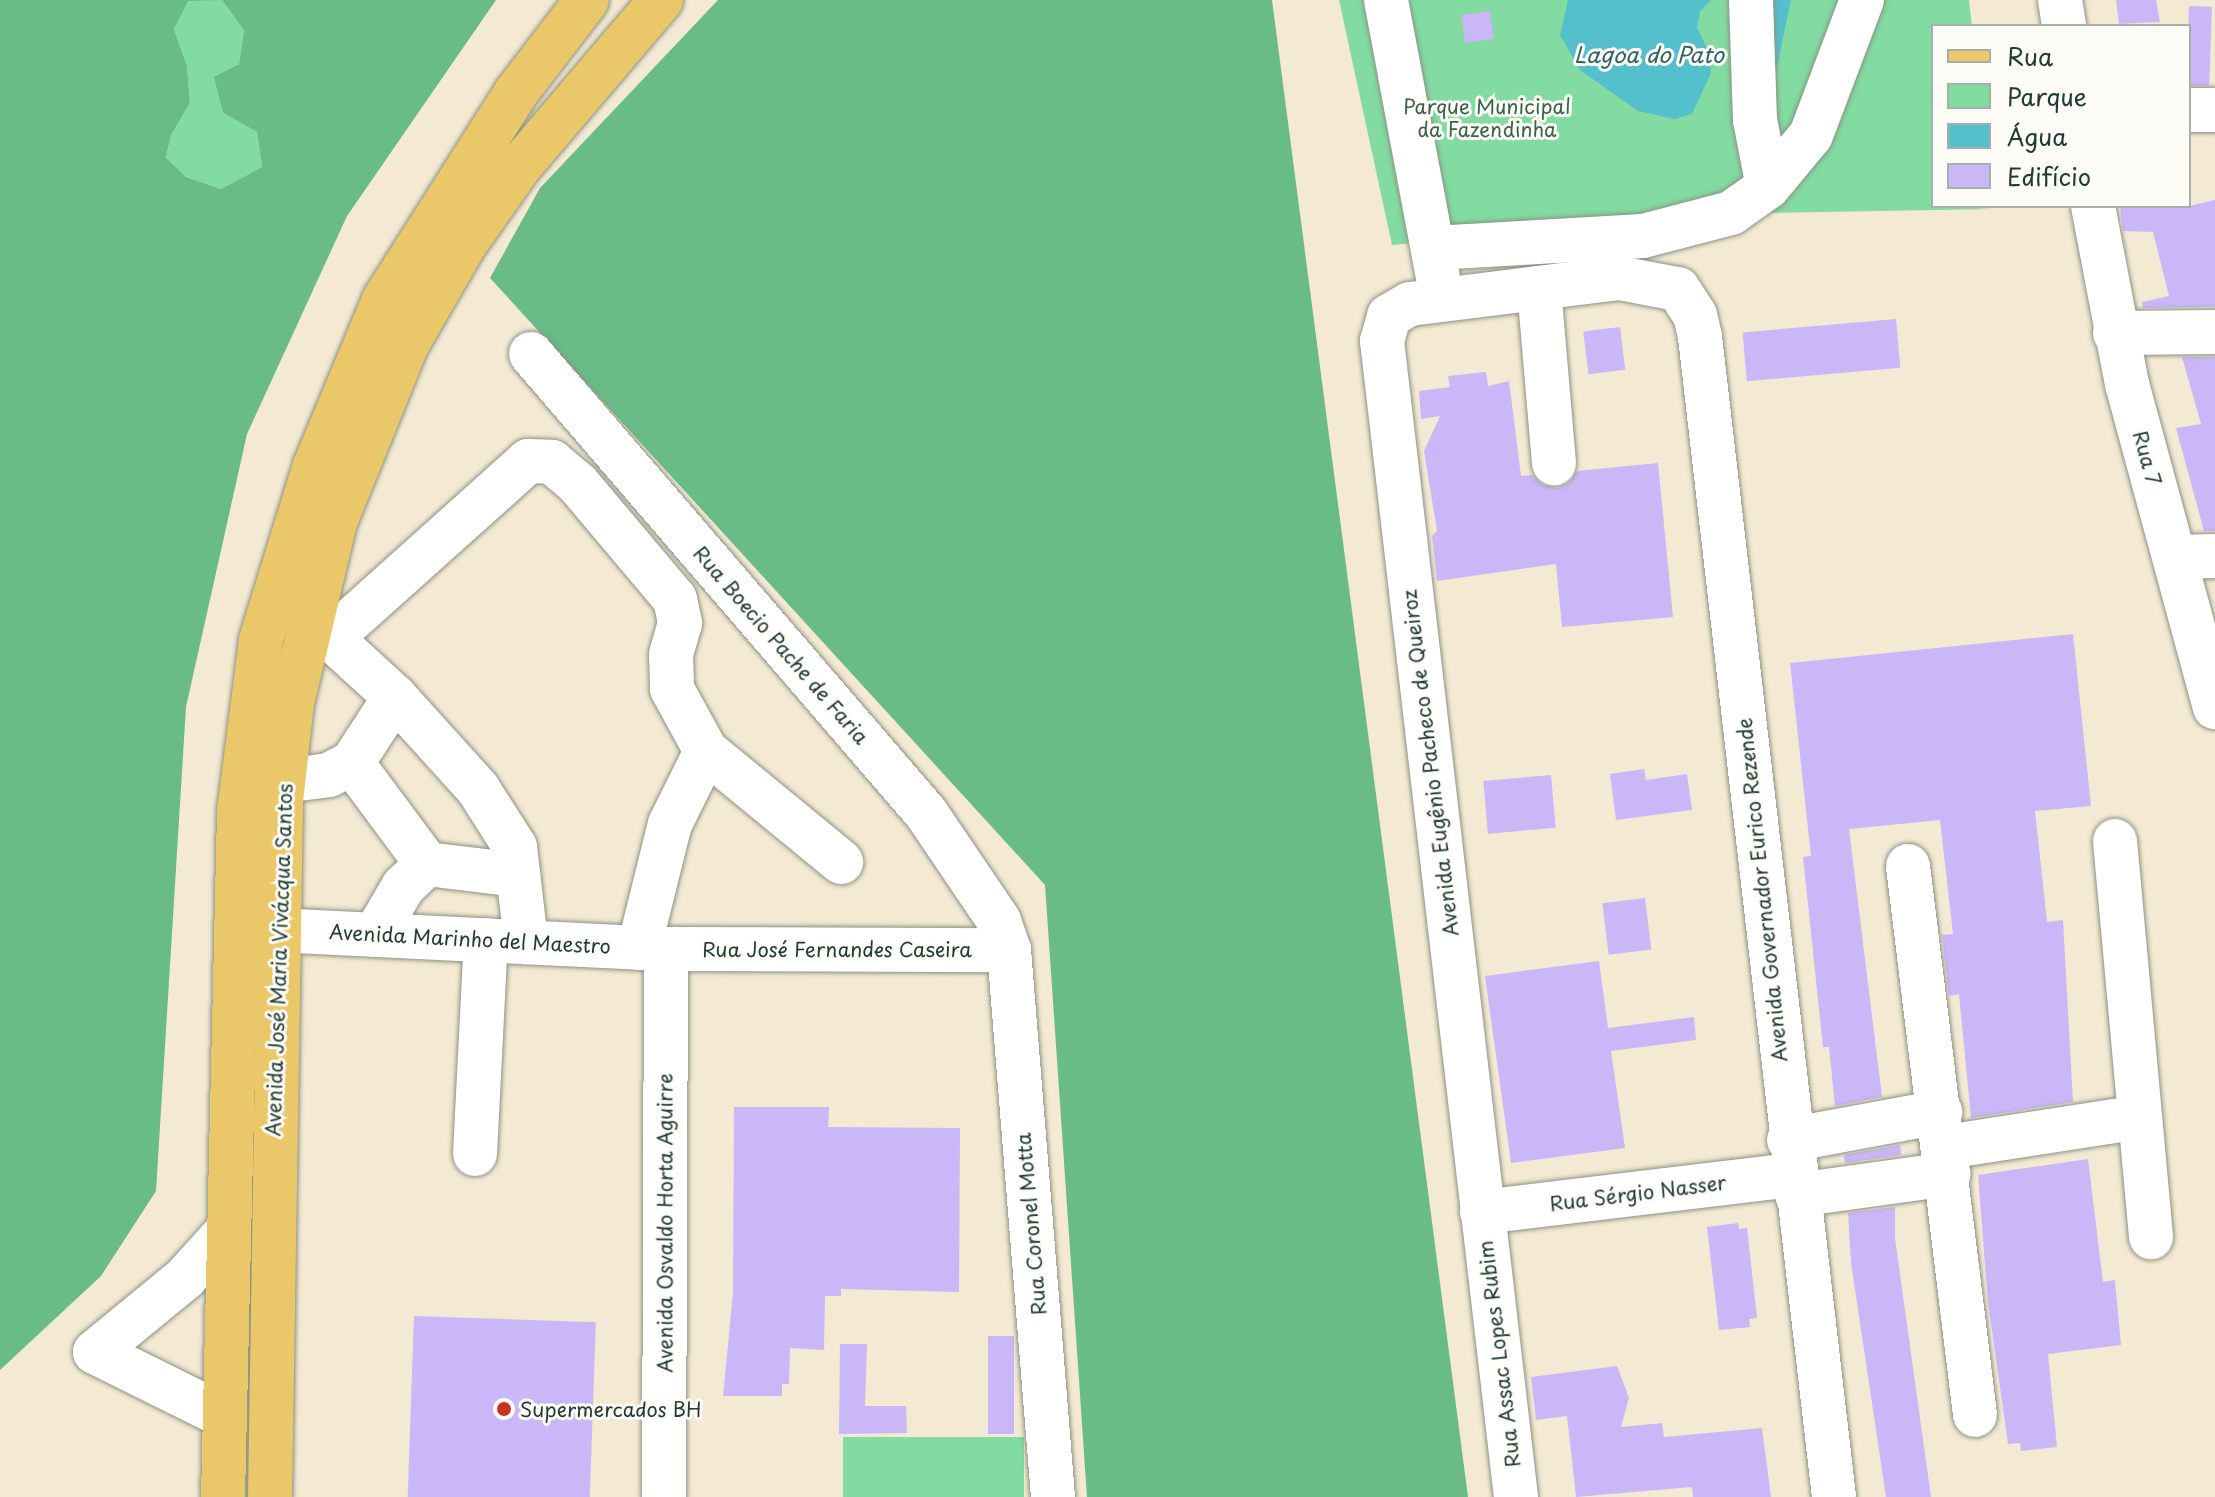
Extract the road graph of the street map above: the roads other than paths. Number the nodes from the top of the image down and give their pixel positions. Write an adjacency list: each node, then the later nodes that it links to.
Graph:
1 (587, 0): 41 (main road)
2 (661, 0): 20 (main road, Avenida José Maria Vivácqua Santos)
3 (1386, 0): 12 (street)
4 (1751, 0): 10 (street)
5 (1862, 0): 10 (street)
6 (2060, 0): 7 (street)
7 (2064, 24)
8 (2191, 110): 9 (street)
9 (2215, 110)
10 (1768, 187): 12 (street)
11 (2093, 208): 16 (street, Rua 7)
12 (1434, 248): 14 (street)
13 (1539, 288): 14 (street); 18 (street); 39 (street, Avenida Governador Eurico Rezende)
14 (1441, 299): 40 (street, Avenida Eugênio Pacheco de Queiroz)
15 (2215, 332): 16 (street)
16 (2115, 333): 19 (street, Rua 7)
17 (531, 354): 35 (street, Rua Boecio Pache de Faria)
18 (1554, 463)
19 (2195, 556): 22 (street, Rua 7)
20 (321, 629): 21 (street); 23 (street); 25 (main road, Avenida José Maria Vivácqua Santos)
21 (395, 697): 24 (street); 30 (street)
22 (2215, 707)
23 (706, 751): 27 (street); 34 (street, Avenida Osvaldo Horta Aguirre)
24 (352, 763): 25 (street); 28 (street)
25 (283, 781): 31 (main road, Avenida José Maria Vivácqua Santos)
26 (2115, 841): 36 (street)
27 (841, 862)
28 (427, 864): 30 (street); 32 (street)
29 (1908, 866): 37 (street)
30 (518, 875): 33 (street)
31 (275, 930): 32 (street, Avenida Marinho del Maestro); 46 (main road, Avenida José Maria Vivácqua Santos)
32 (375, 935): 33 (street, Avenida Marinho del Maestro)
33 (506, 941): 34 (street, Avenida Marinho del Maestro); 38 (street)
34 (652, 948): 35 (street, Rua José Fernandes Caseira); 47 (street, Avenida Osvaldo Horta Aguirre)
35 (1009, 950): 48 (street, Rua Coronel Motta)
36 (2139, 1117): 37 (street); 42 (street)
37 (1945, 1144): 39 (street); 39 (street); 43 (street)
38 (475, 1154)
39 (1794, 1170): 40 (street, Rua Sérgio Nasser); 50 (street, Avenida Governador Eurico Rezende)
40 (1482, 1212): 49 (street, Rua Assac Lopes Rubim)
41 (228, 1230): 44 (main road); 44 (street)
42 (2151, 1237)
43 (1975, 1415)
44 (224, 1416): 45 (main road)
45 (223, 1497)
46 (270, 1497)
47 (664, 1497)
48 (1053, 1497)
49 (1516, 1497)
50 (1834, 1497)

